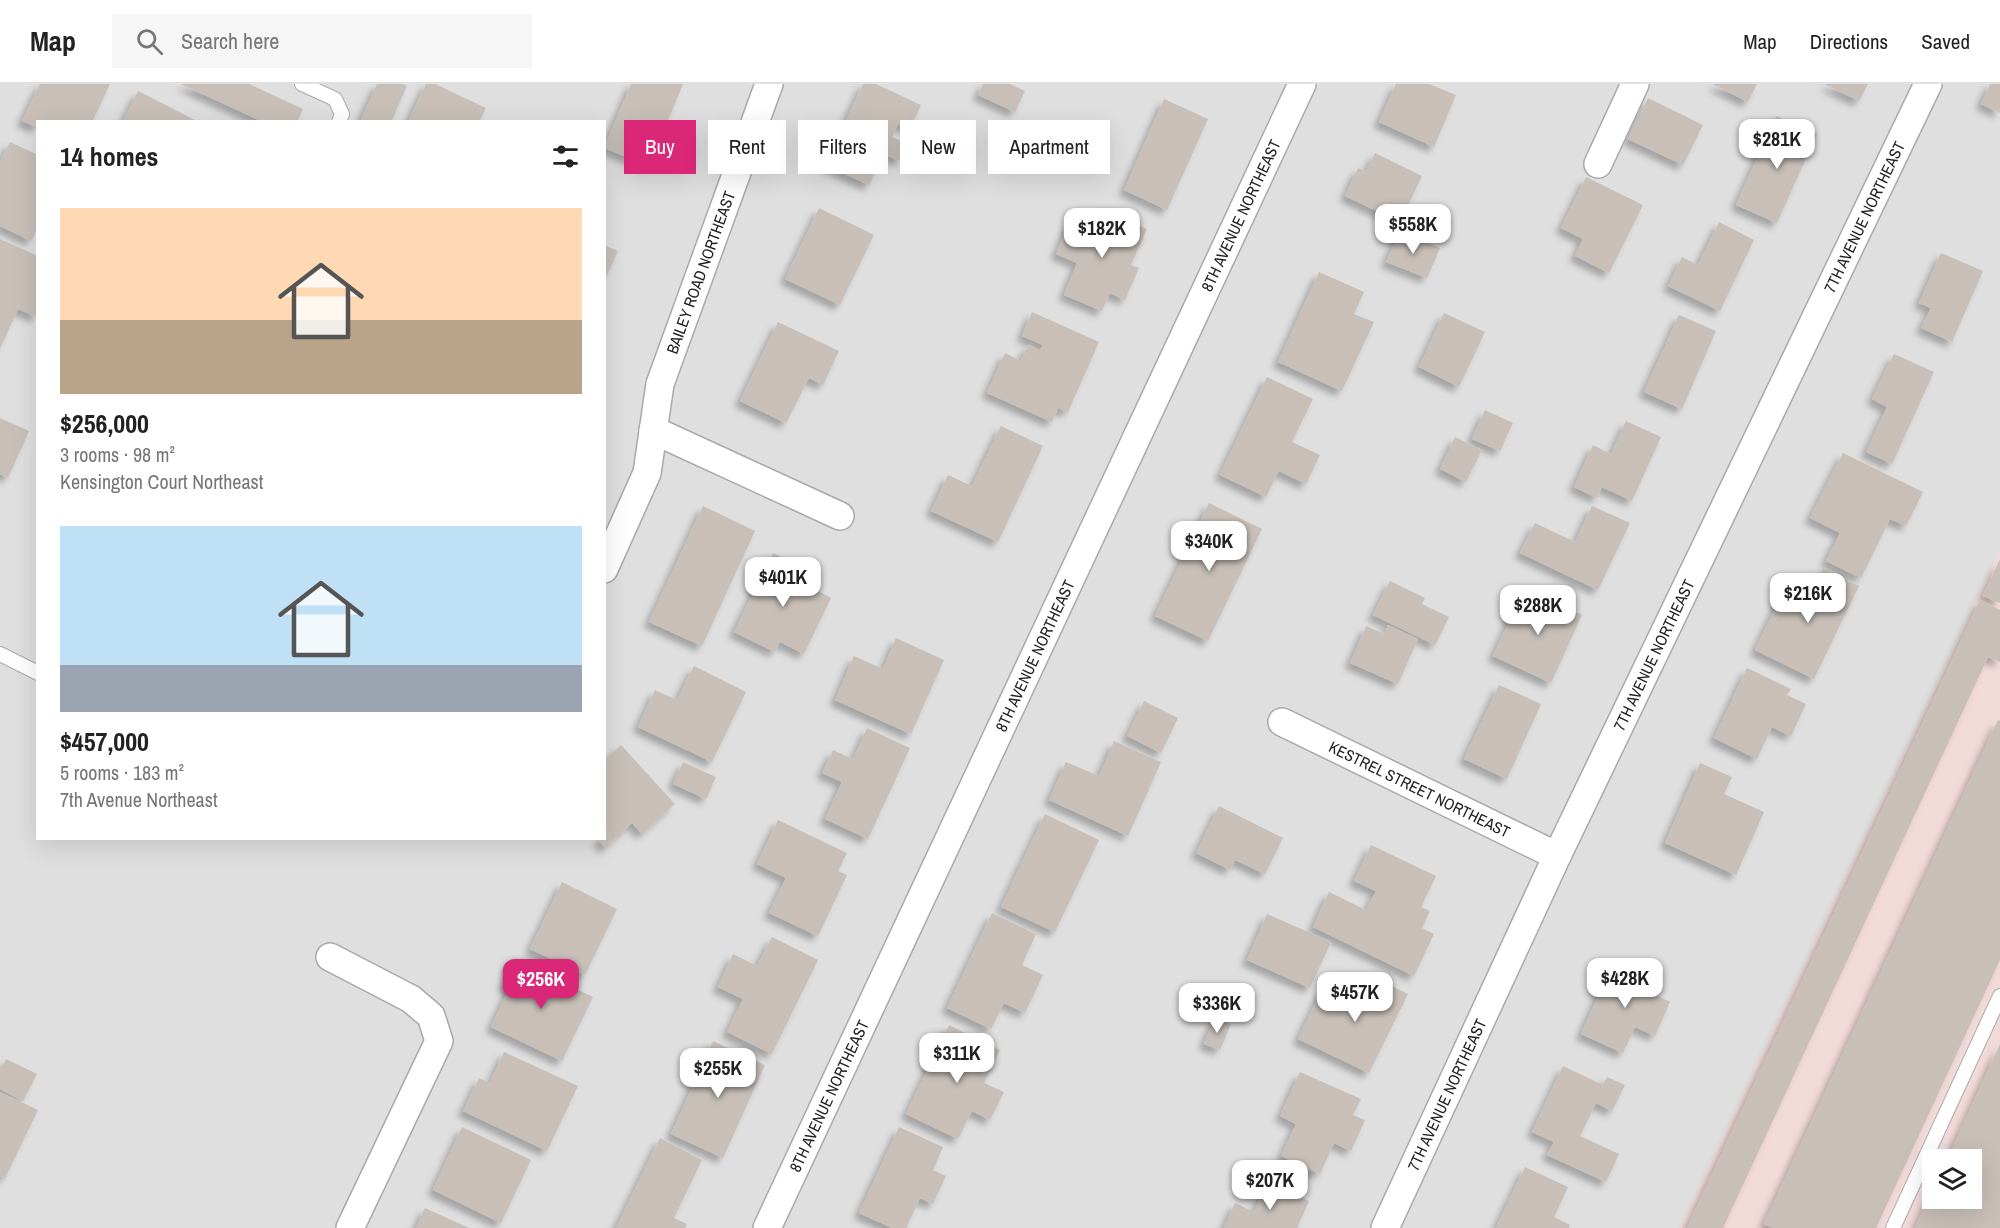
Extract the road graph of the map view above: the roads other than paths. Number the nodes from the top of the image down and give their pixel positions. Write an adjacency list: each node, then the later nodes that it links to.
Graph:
1 (302, 84): 6 (lane)
2 (769, 84): 8 (street, BAILEY ROAD NORTHEAST)
3 (1302, 84): 18 (street, 8TH AVENUE NORTHEAST)
4 (1635, 84): 7 (street)
5 (1928, 84): 14 (street, 7TH AVENUE NORTHEAST)
6 (340, 120)
7 (1598, 164)
8 (653, 430): 9 (street); 10 (street, BAILEY ROAD NORTHEAST)
9 (840, 516)
10 (606, 564)
11 (0, 654): 12 (lane)
12 (36, 672)
13 (1282, 722): 14 (street, KESTREL STREET NORTHEAST)
14 (1557, 856): 19 (street, 7TH AVENUE NORTHEAST)
15 (330, 957): 17 (street)
16 (2000, 996): 20 (lane)
17 (350, 1228)
18 (767, 1228)
19 (1385, 1228)
20 (1893, 1228)

